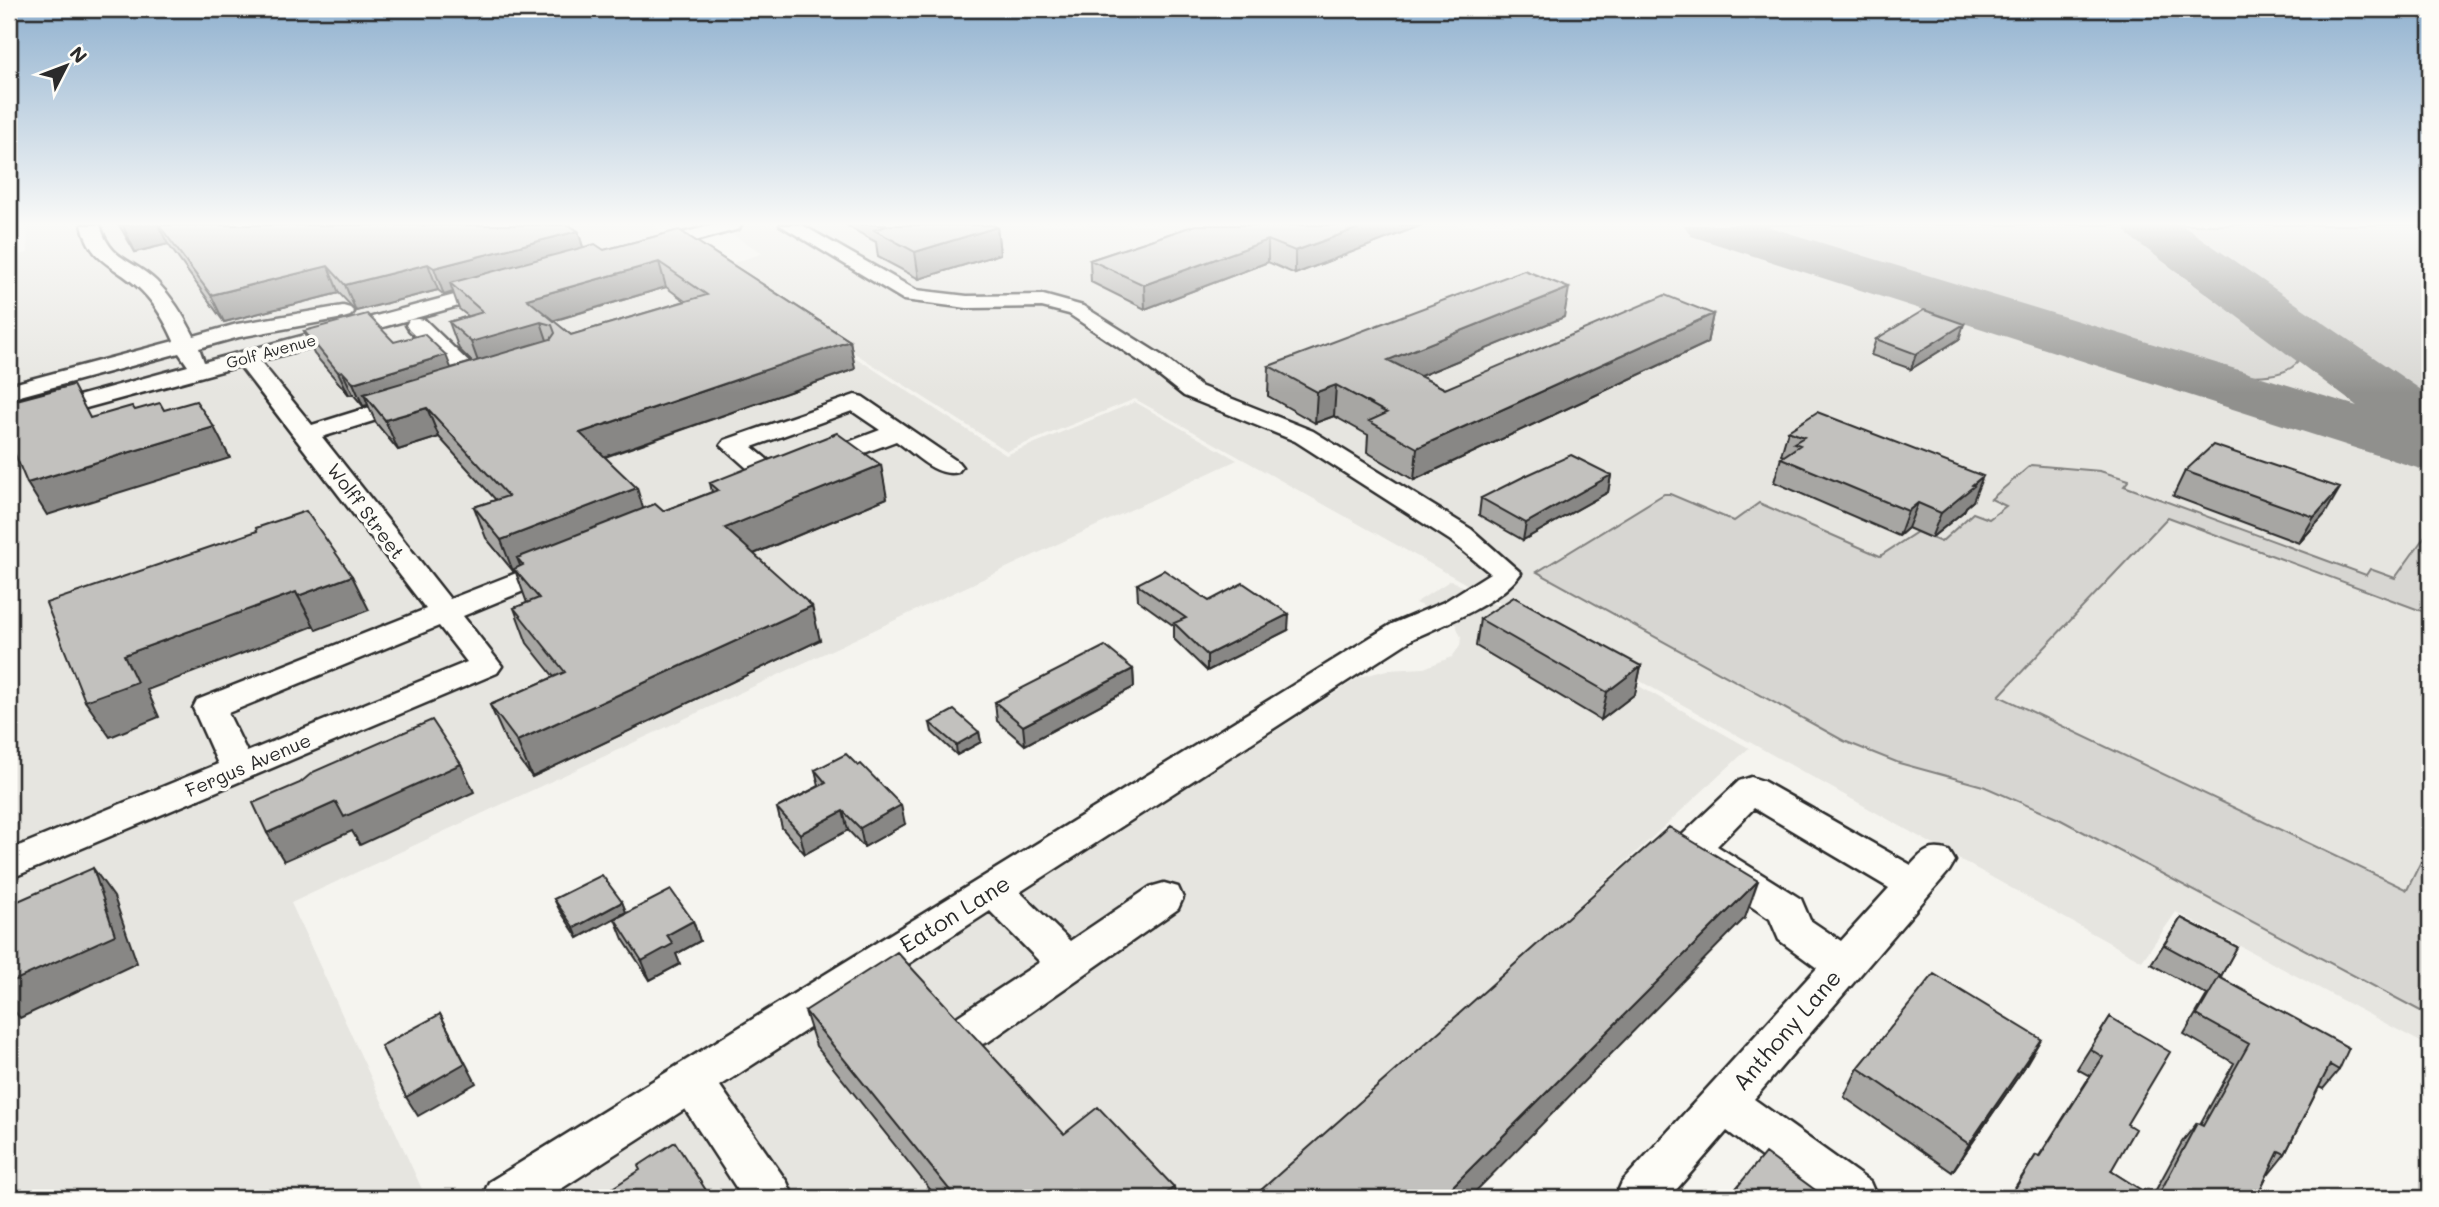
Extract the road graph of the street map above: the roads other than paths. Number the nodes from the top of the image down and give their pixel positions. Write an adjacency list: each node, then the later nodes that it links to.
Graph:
1 (144, 281): 6 (street)
2 (886, 281): 23 (street, Eaton Lane)
3 (512, 285): 4 (street, Golf Avenue)
4 (382, 320): 6 (street); 7 (street, Golf Avenue)
5 (417, 325): 10 (street)
6 (188, 344): 8 (street); 11 (street)
7 (244, 358): 8 (street, Golf Avenue); 14 (street, Wolff Street)
8 (197, 371): 12 (street, Golf Avenue)
9 (501, 374): 10 (street)
10 (476, 382): 14 (street)
11 (9, 392)
12 (9, 422)
13 (899, 431): 15 (street); 16 (street); 16 (street)
14 (307, 434): 19 (street, Wolff Street)
15 (949, 467)
16 (775, 479): 17 (street)
17 (744, 491)
18 (583, 556): 19 (street)
19 (444, 614): 20 (street, Wolff Street); 21 (street)
20 (486, 666): 21 (street, Fergus Avenue)
21 (238, 770): 22 (street, Fergus Avenue)
22 (9, 865)
23 (993, 890): 25 (street); 28 (street, Eaton Lane)
24 (1164, 898): 25 (street)
25 (1068, 964): 27 (street)
26 (1844, 965): 26 (street, Anthony Lane); 29 (street, Anthony Lane)
27 (974, 1029)
28 (691, 1081): 30 (street, Eaton Lane); 31 (street)
29 (1723, 1102): 32 (street, Anthony Lane); 33 (street)
30 (506, 1198)
31 (770, 1198)
32 (1639, 1198)
33 (1853, 1198)

